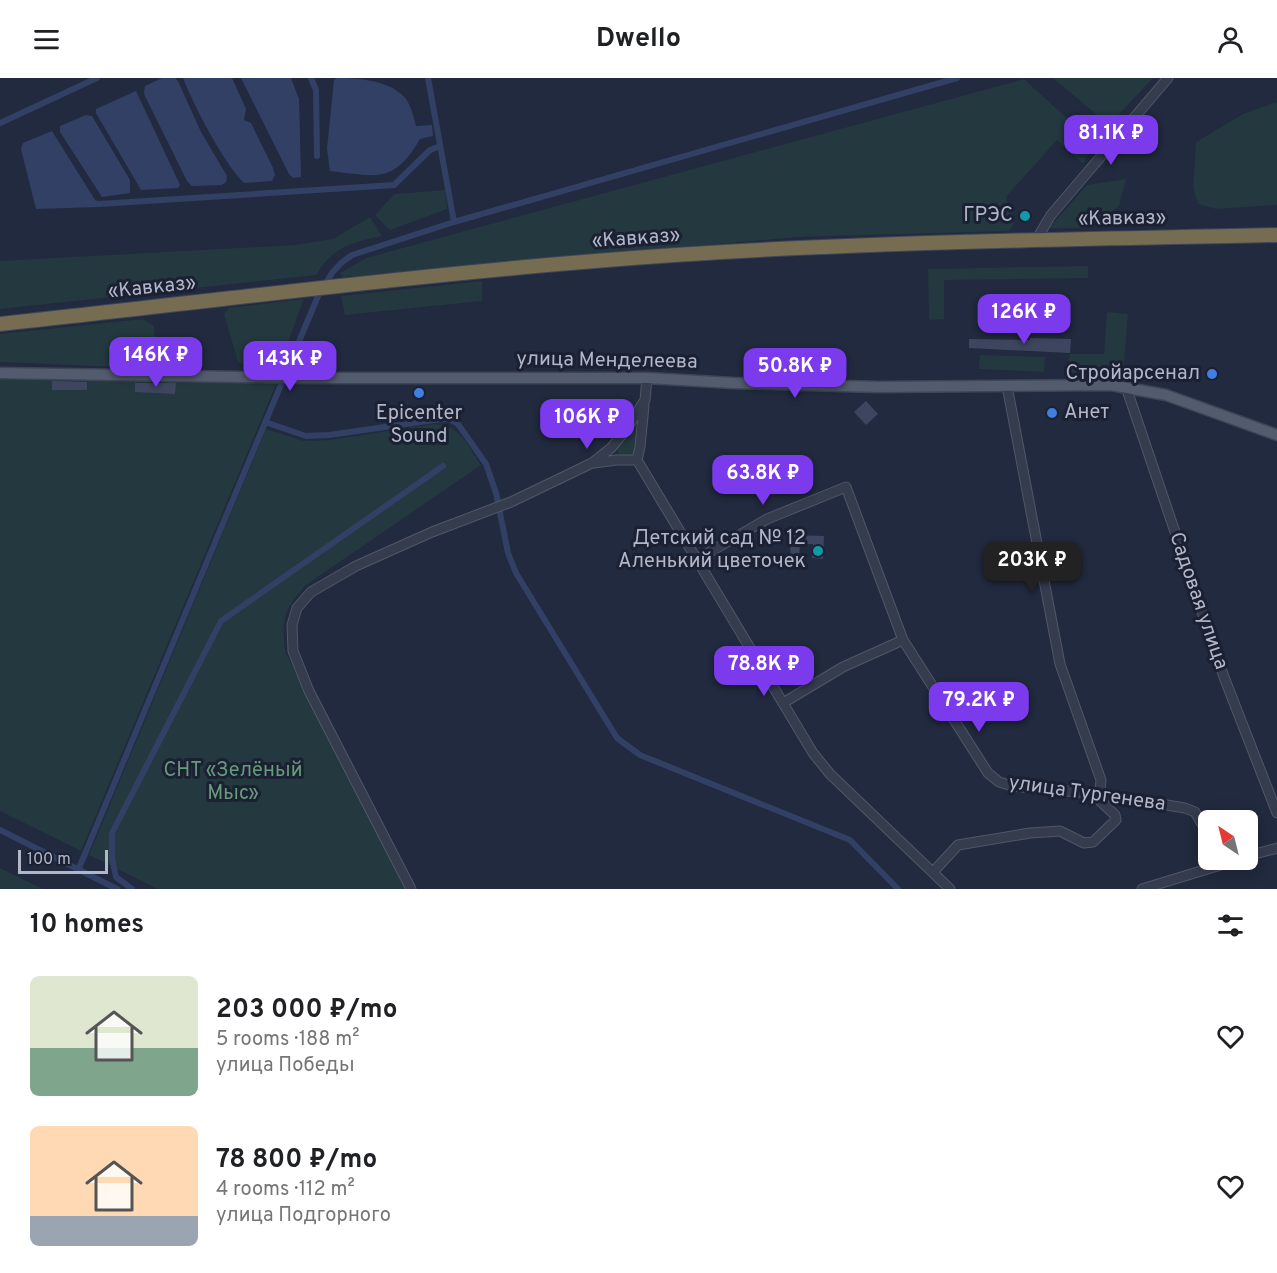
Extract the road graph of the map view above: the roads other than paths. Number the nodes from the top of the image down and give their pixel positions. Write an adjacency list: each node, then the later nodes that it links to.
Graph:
1 (1167, 78): 3 (street)
2 (1277, 235): 3 (highway, «Кавказ»)
3 (1036, 240): 4 (highway, «Кавказ»)
4 (0, 324)
5 (0, 373): 6 (main road, улица Менделеева)
6 (647, 378): 7 (main road, улица Менделеева); 9 (street)
7 (1007, 386): 8 (main road, улица Менделеева); 16 (street)
8 (1126, 387): 10 (main road, улица Менделеева); 17 (street, Садовая улица)
9 (645, 400): 11 (street); 12 (street)
10 (1277, 435)
11 (637, 460): 12 (street); 13 (street)
12 (592, 463): 23 (street)
13 (696, 560): 14 (street, улица Тургенева); 15 (street)
14 (903, 640): 15 (street); 16 (street, улица Тургенева)
15 (783, 703): 22 (street)
16 (1100, 794): 18 (street, улица Тургенева); 22 (street)
17 (1277, 813)
18 (1198, 818)
19 (1277, 848): 20 (street)
20 (1258, 853)
21 (1198, 870): 25 (street)
22 (933, 872): 24 (street)
23 (411, 889)
24 (950, 889)
25 (1142, 889)

